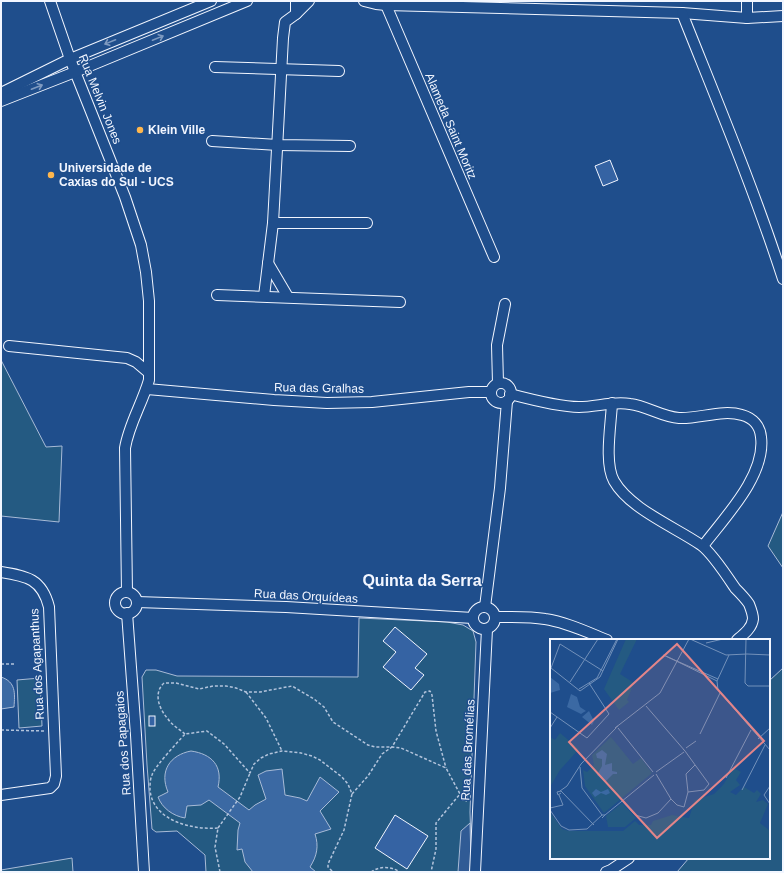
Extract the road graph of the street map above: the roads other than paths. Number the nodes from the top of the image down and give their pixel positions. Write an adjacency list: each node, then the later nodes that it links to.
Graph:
1 (50, 1): 13 (street, Rua Melvin Jones)
2 (211, 1): 13 (street, one-way to 13)
3 (247, 1): 17 (street, one-way to 3)
4 (296, 1): 9 (street)
5 (309, 1): 9 (street)
6 (364, 1): 8 (street)
7 (747, 1): 12 (street)
8 (386, 5): 10 (street); 25 (street, Alameda Saint Moritz)
9 (296, 14): 15 (street)
10 (682, 14): 12 (street); 27 (street)
11 (783, 16): 12 (street)
12 (747, 18)
13 (70, 59): 17 (street, Rua Melvin Jones); 18 (street)
14 (215, 67): 15 (street)
15 (280, 70): 16 (street); 21 (street)
16 (339, 71)
17 (75, 72): 19 (street, one-way to 17); 34 (street, Rua Melvin Jones)
18 (1, 93)
19 (1, 101)
20 (212, 141): 21 (street)
21 (278, 145): 22 (street); 23 (street)
22 (350, 146)
23 (273, 223): 24 (street); 26 (street)
24 (367, 223)
25 (494, 257)
26 (268, 262): 29 (street); 30 (street)
27 (783, 279)
28 (217, 295): 29 (street)
29 (264, 296): 30 (street)
30 (288, 298): 31 (street)
31 (400, 302)
32 (505, 304): 35 (street)
33 (9, 346): 34 (street)
34 (149, 373): 36 (street)
35 (498, 383): 37 (street); 38 (street)
36 (147, 389): 37 (street, Rua das Gralhas); 42 (street)
37 (491, 392): 38 (street)
38 (509, 397): 39 (street); 44 (street)
39 (612, 403): 40 (street); 40 (street)
40 (703, 546): 50 (street)
41 (1, 572): 51 (street, Rua dos Agapanthus)
42 (127, 592): 43 (street); 45 (street)
43 (137, 602): 45 (street); 47 (street, Rua das Orquídeas)
44 (485, 607): 46 (street); 47 (street)
45 (127, 613): 53 (street, Rua dos Papagaios)
46 (496, 617): 48 (street); 49 (street)
47 (473, 618): 48 (street)
48 (487, 629): 54 (street, Rua das Bromélias)
49 (604, 639)
50 (738, 639)
51 (1, 795)
52 (628, 859): 55 (street)
53 (144, 872)
54 (475, 872)
55 (606, 872)

